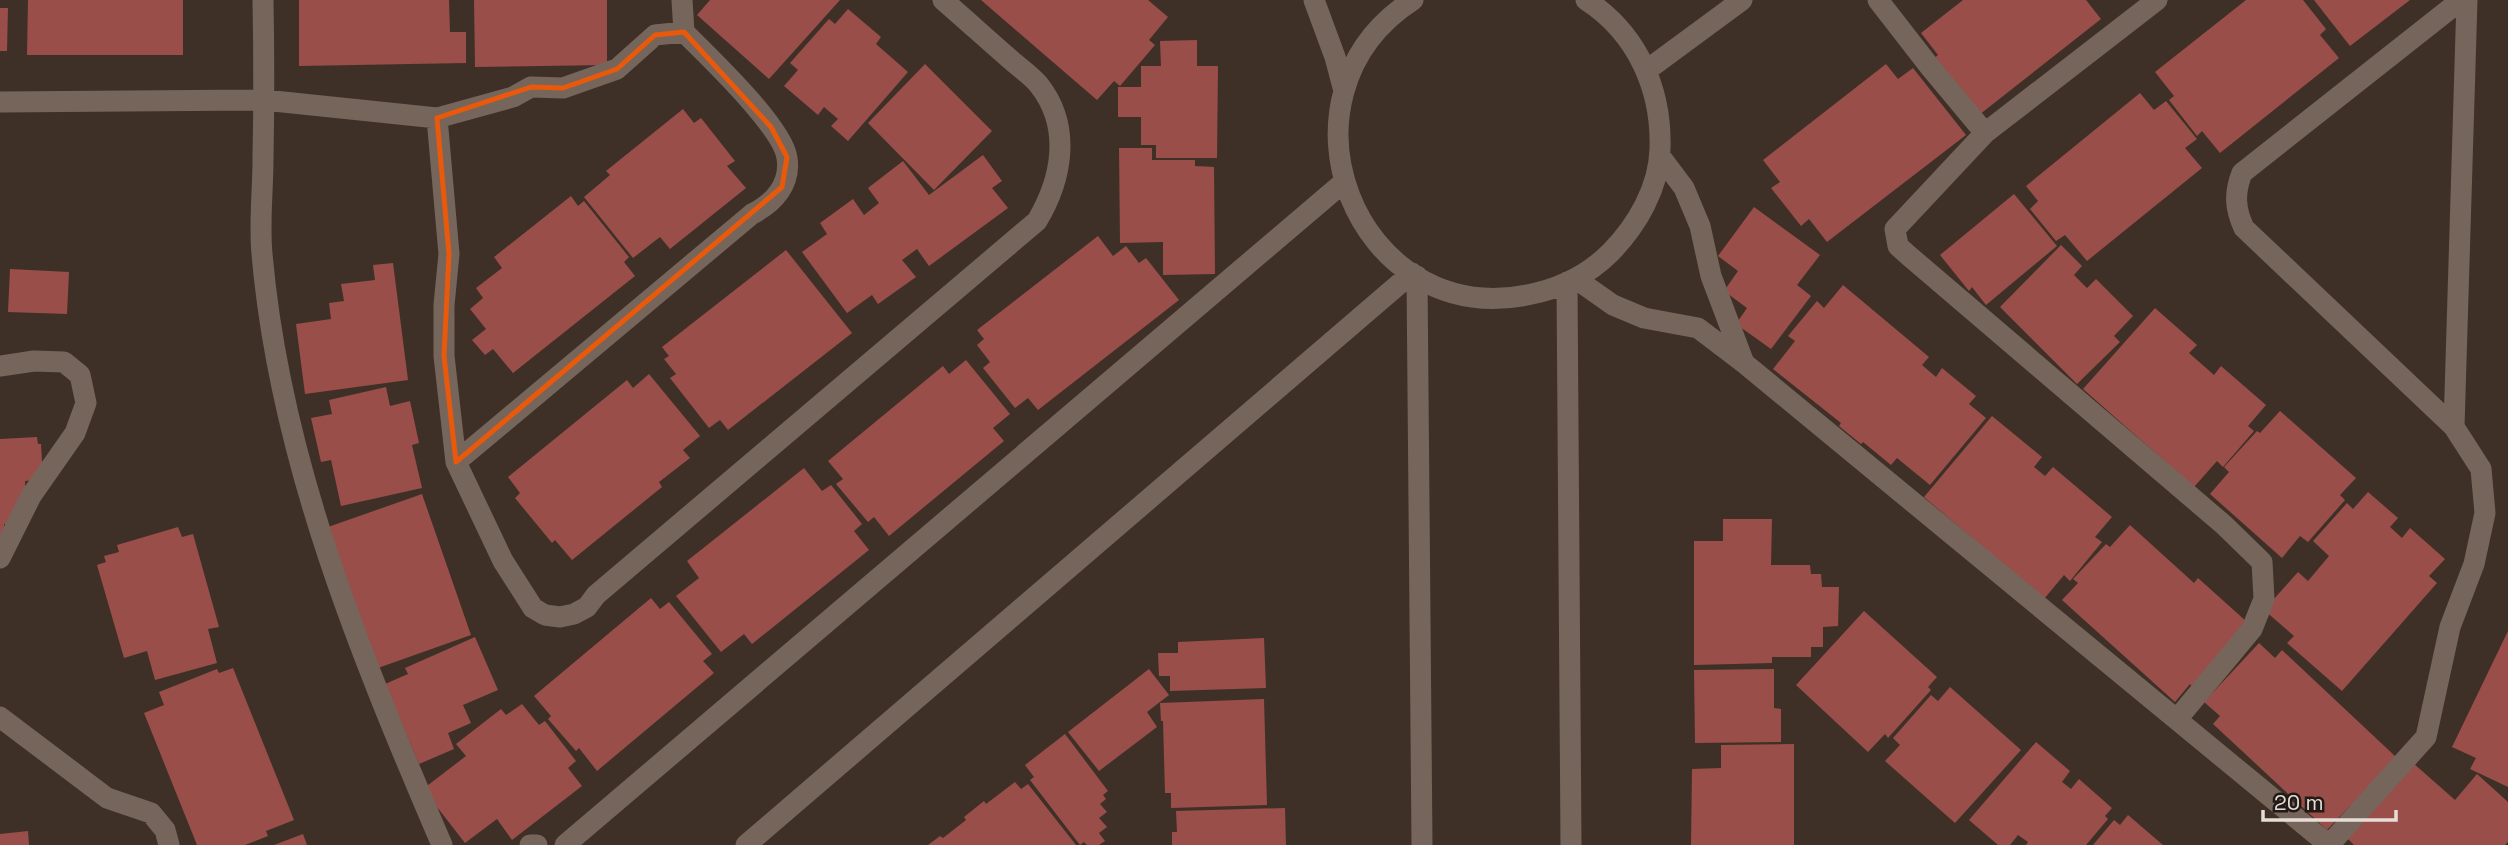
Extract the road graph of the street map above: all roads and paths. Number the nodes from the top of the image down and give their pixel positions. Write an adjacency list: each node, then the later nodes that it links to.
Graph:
1 (263, 0): 15 (street)
2 (682, 0): 12 (street)
3 (943, 0): 26 (street)
4 (1314, 0): 14 (street)
5 (1742, 0): 13 (street)
6 (1878, 0): 18 (street)
7 (2157, 0): 18 (street)
8 (2461, 0): 25 (street)
9 (2467, 0): 25 (street)
10 (1408, 1): 14 (street)
11 (1591, 1): 13 (street)
12 (684, 32): 17 (street); 26 (street)
13 (1647, 70): 19 (street)
14 (1344, 91): 20 (street)
15 (264, 100): 16 (street); 17 (street); 31 (street)
16 (0, 102)
17 (437, 117): 26 (street)
18 (1985, 133): 29 (street)
19 (1660, 156): 22 (street); 23 (street)
20 (1344, 182): 21 (street); 34 (street)
21 (1415, 275): 22 (street); 35 (street); 36 (street)
22 (1572, 280): 23 (street); 37 (street)
23 (1744, 363): 29 (street)
24 (0, 366): 27 (street)
25 (2454, 427): 38 (street)
26 (456, 462)
27 (0, 558)
28 (0, 717): 30 (street)
29 (2178, 718): 38 (street)
30 (169, 845)
31 (442, 845)
32 (530, 845): 33 (street)
33 (537, 845)
34 (565, 845)
35 (746, 845)
36 (1422, 845)
37 (1571, 845)
38 (2329, 845)

